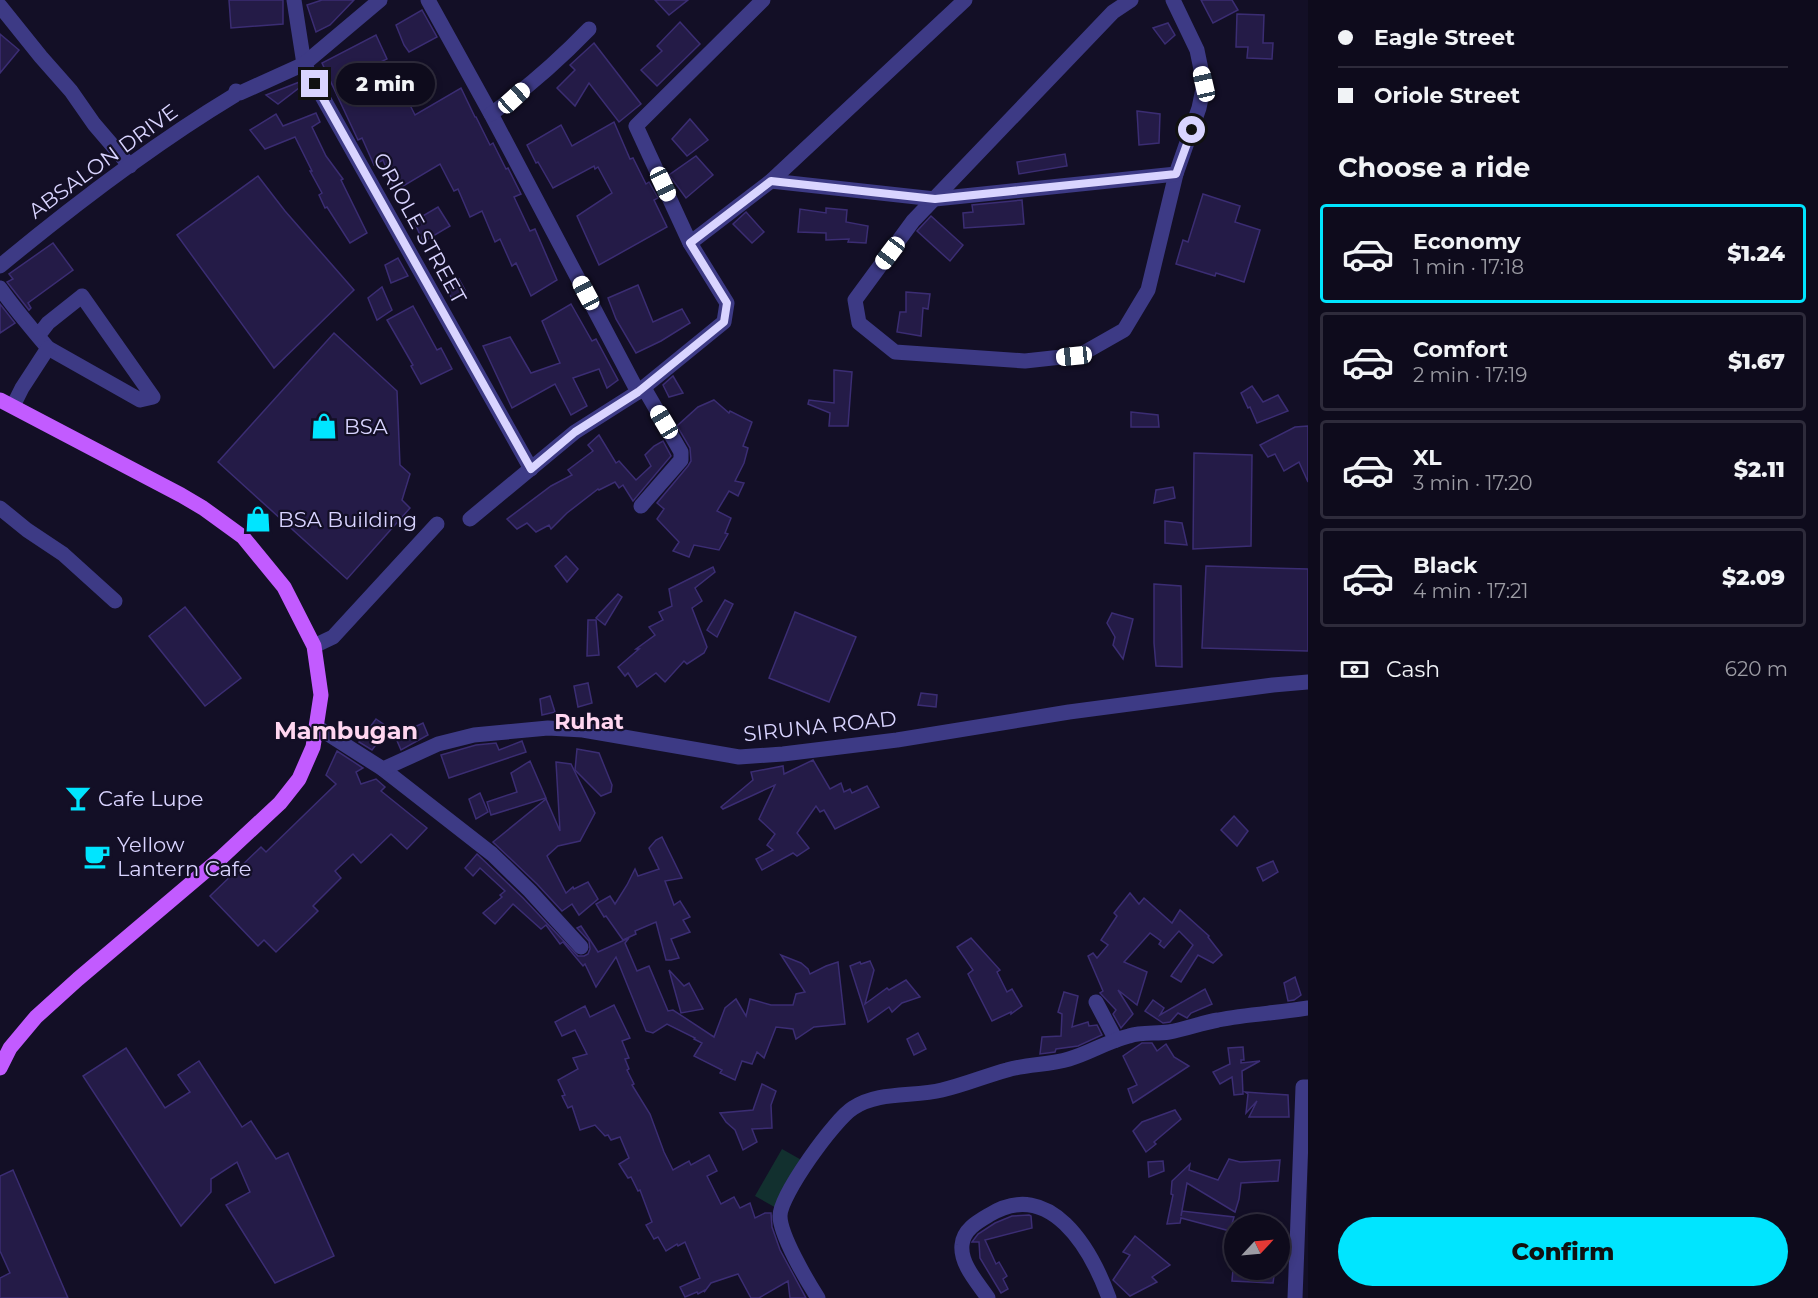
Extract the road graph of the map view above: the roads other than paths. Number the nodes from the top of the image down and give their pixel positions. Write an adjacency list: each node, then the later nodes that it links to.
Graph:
1 (294, 0): 10 (street, ORIOLE STREET)
2 (380, 0): 10 (street, ABSALON DRIVE)
3 (428, 0): 11 (street)
4 (763, 0): 16 (street)
5 (964, 0): 14 (street)
6 (1131, 0): 15 (street)
7 (1173, 0): 13 (street)
8 (0, 6): 12 (street)
9 (589, 29): 11 (street)
10 (304, 64): 12 (street, ABSALON DRIVE); 22 (street, ORIOLE STREET)
11 (492, 114): 20 (street)
12 (130, 166): 17 (street, ABSALON DRIVE)
13 (1176, 174): 15 (street); 15 (street)
14 (771, 181): 15 (street); 16 (street)
15 (935, 199)
16 (690, 243): 20 (street)
17 (0, 266)
18 (0, 288): 19 (street)
19 (43, 342): 19 (street); 21 (street)
20 (641, 390): 22 (street); 23 (street)
21 (6, 403): 28 (main road)
22 (531, 469): 25 (street)
23 (641, 506)
24 (0, 508): 27 (street)
25 (470, 519)
26 (436, 524): 28 (street)
27 (115, 601)
28 (314, 646): 30 (main road)
29 (1308, 682): 31 (street, SIRUNA ROAD)
30 (317, 727): 31 (street); 36 (main road)
31 (383, 769): 32 (street)
32 (581, 947)
33 (1096, 1002): 35 (street)
34 (1308, 1008): 35 (street)
35 (1116, 1040): 38 (street)
36 (0, 1068)
37 (1308, 1087): 41 (street)
38 (818, 1298)
39 (988, 1298): 40 (street)
40 (1110, 1298)
41 (1295, 1298)

